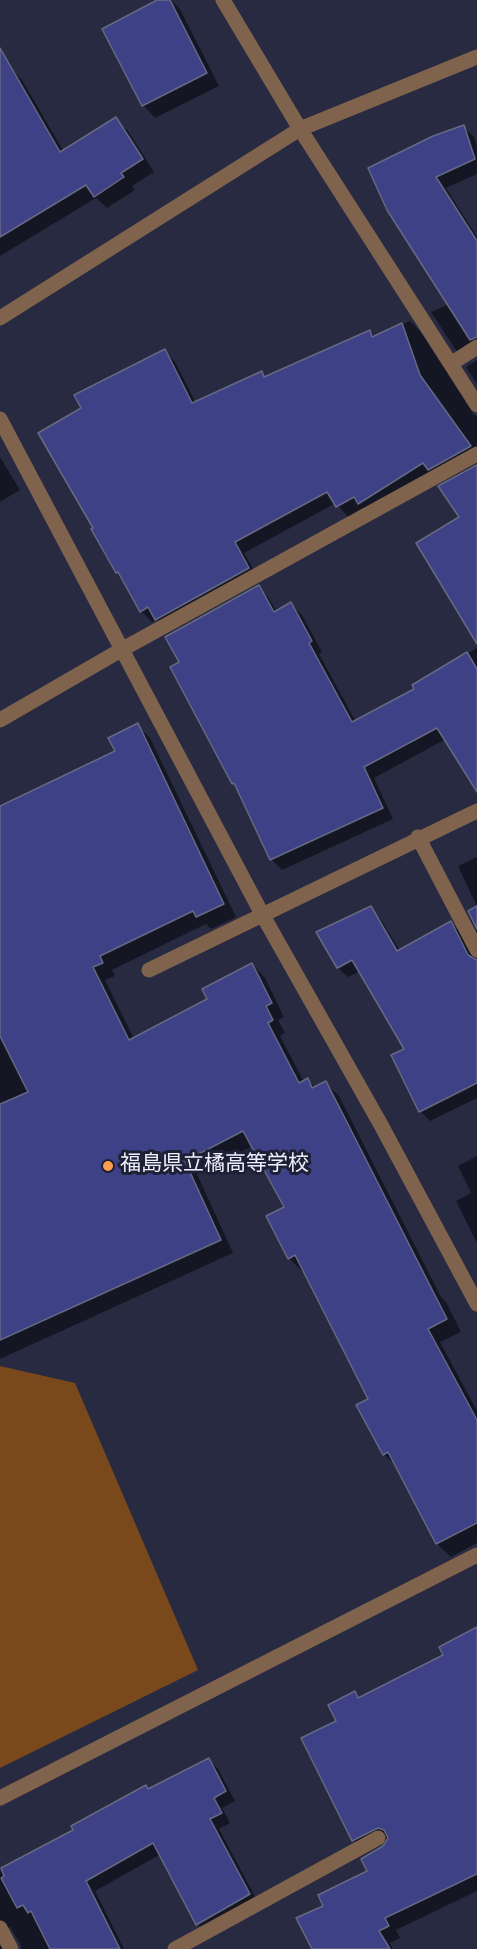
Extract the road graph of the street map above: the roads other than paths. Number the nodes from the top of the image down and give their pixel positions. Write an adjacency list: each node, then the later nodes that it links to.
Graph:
1 (223, 0): 3 (street)
2 (477, 57): 3 (street)
3 (300, 129): 4 (street); 6 (street)
4 (0, 318)
5 (477, 347): 6 (street)
6 (452, 363): 7 (street)
7 (477, 405)
8 (0, 419): 10 (street)
9 (477, 454): 10 (street)
10 (121, 650): 11 (street); 14 (street)
11 (0, 720)
12 (477, 811): 13 (street)
13 (418, 837): 14 (street); 15 (street)
14 (262, 914): 16 (street); 17 (street)
15 (477, 950)
16 (149, 970)
17 (477, 1304)
18 (477, 1555): 19 (street)
19 (0, 1798)
20 (378, 1838): 23 (street)
21 (0, 1928): 22 (street)
22 (10, 1949)
23 (175, 1949)

